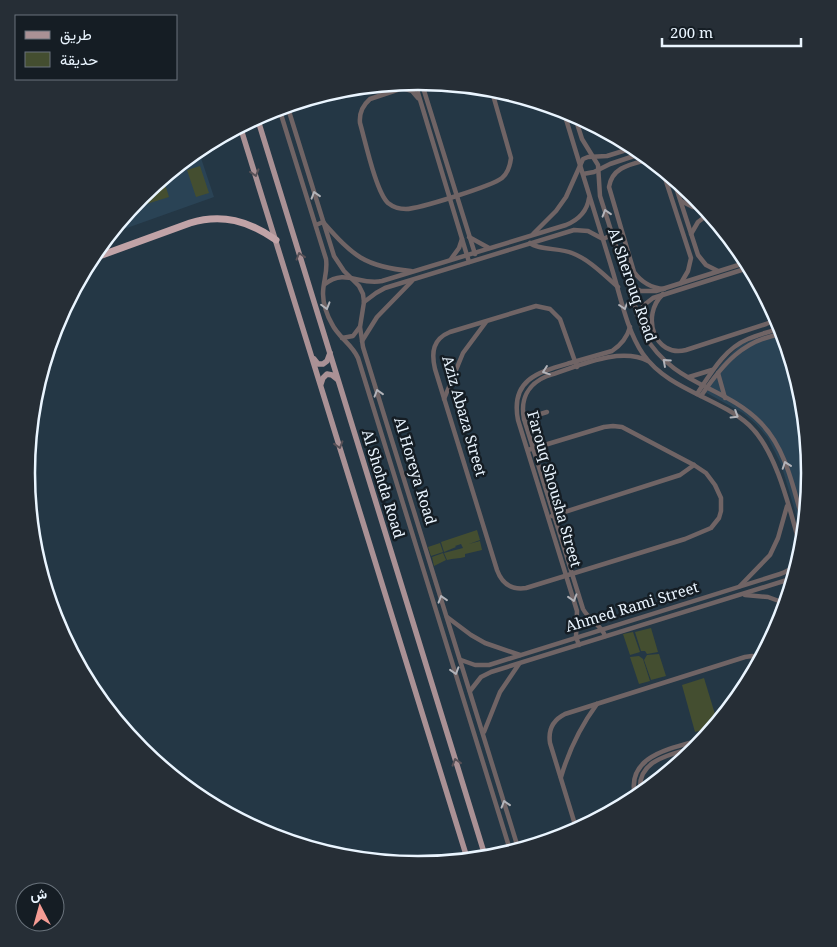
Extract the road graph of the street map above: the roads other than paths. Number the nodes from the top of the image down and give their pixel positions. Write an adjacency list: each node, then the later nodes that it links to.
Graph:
1 (410, 90): 6 (street)
2 (417, 90): 6 (street)
3 (424, 90): 23 (street)
4 (392, 91): 24 (street)
5 (494, 97): 23 (street)
6 (420, 100): 24 (street)
7 (289, 112): 30 (street, one-way to 7)
8 (281, 115): 31 (street, Al Horeya Road)
9 (566, 120): 17 (street, Al Sherouq Road)
10 (259, 125): 76 (main road, Al Shohda Road, one-way to 10)
11 (578, 125): 14 (street, Al Sherouq Road)
12 (242, 133): 38 (main road, Al Shohda Road, one-way to 38)
13 (625, 150): 14 (street)
14 (594, 156): 17 (street); 18 (street, Al Sherouq Road)
15 (634, 156): 18 (street)
16 (641, 161): 62 (street)
17 (580, 166): 19 (street, Al Sherouq Road); 33 (street)
18 (599, 170): 19 (street); 34 (street, Al Sherouq Road, one-way to 18)
19 (583, 174): 22 (street, Al Sherouq Road)
20 (666, 181): 28 (street)
21 (677, 191): 25 (street)
22 (589, 194): 33 (street); 37 (street, Al Sherouq Road)
23 (456, 196): 24 (street); 35 (street)
24 (450, 197): 36 (street)
25 (681, 201): 26 (street); 27 (street)
26 (695, 207)
27 (683, 208): 28 (street); 32 (street)
28 (676, 211): 46 (street)
29 (703, 217): 32 (street)
30 (323, 222): 31 (street); 45 (street); 53 (street)
31 (316, 225): 47 (street, Al Horeya Road)
32 (692, 234): 44 (street)
33 (532, 235): 40 (street)
34 (612, 235): 37 (street); 60 (street, Al Sherouq Road)
35 (468, 236): 40 (street); 41 (street)
36 (462, 238): 43 (street); 48 (street)
37 (603, 239): 39 (street); 61 (street, Al Sherouq Road)
38 (276, 240): 42 (highway); 77 (main road, Al Shohda Road)
39 (530, 244): 49 (street); 61 (street)
40 (490, 248): 41 (street)
41 (473, 253): 43 (street); 49 (street)
42 (104, 254)
43 (467, 255): 48 (street); 50 (street)
44 (698, 255): 46 (street); 54 (street)
45 (334, 256): 47 (street); 55 (street)
46 (691, 258): 58 (street)
47 (326, 259): 59 (street, Al Horeya Road)
48 (450, 260): 53 (street)
49 (476, 260): 50 (street)
50 (469, 262): 56 (street)
51 (740, 264): 54 (street)
52 (743, 269): 57 (street)
53 (415, 271): 55 (street)
54 (718, 271): 57 (street)
55 (351, 278): 59 (street); 63 (street)
56 (414, 279): 63 (street); 74 (street)
57 (701, 280): 58 (street); 62 (street)
58 (680, 284): 62 (street)
59 (325, 285): 72 (street, Al Horeya Road, one-way to 72)
60 (628, 285): 62 (street); 64 (street, Al Sherouq Road)
61 (618, 287): 67 (street, Al Sherouq Road, one-way to 67)
62 (664, 292): 64 (street); 70 (street)
63 (364, 302): 68 (street, Al Horeya Road)
64 (637, 315): 81 (street, Al Sherouq Road, one-way to 64)
65 (486, 321): 79 (street, Aziz Abaza Street); 87 (street); 87 (street, Aziz Abaza Street)
66 (771, 322): 70 (street)
67 (630, 326): 78 (street, Al Sherouq Road); 79 (street, Farouq Shousha Street)
68 (360, 327): 72 (street); 74 (street, Al Horeya Road)
69 (774, 330): 73 (street)
70 (746, 331): 73 (street)
71 (777, 336): 75 (street)
72 (342, 338): 109 (street, Al Horeya Road)
73 (748, 338): 75 (street); 80 (street)
74 (362, 341): 103 (street, Al Horeya Road, one-way to 74)
75 (750, 344): 80 (street)
76 (330, 352): 77 (main road); 82 (main road, Al Shohda Road)
77 (312, 358): 83 (main road, Al Shohda Road)
78 (649, 362): 79 (street, Farouq Shousha Street); 85 (street, Al Sherouq Road)
79 (576, 364): 89 (street, Farouq Shousha Street); 90 (street, Farouq Shousha Street, one-way to 90)
80 (716, 371): 81 (street); 84 (street); 86 (street)
81 (688, 378): 84 (street, Al Sherouq Road)
82 (338, 381): 83 (main road); 125 (main road, Al Shohda Road, one-way to 82)
83 (321, 386): 126 (main road, Al Shohda Road, one-way to 126)
84 (705, 387): 85 (street); 86 (street, Al Sherouq Road)
85 (699, 395): 92 (street, Al Sherouq Road, one-way to 92)
86 (724, 398): 93 (street, Al Sherouq Road, one-way to 86)
87 (444, 399): 98 (street, Aziz Abaza Street)
88 (547, 412): 89 (street)
89 (524, 419): 90 (street, Farouq Shousha Street)
90 (531, 449): 91 (street, Aziz Abaza Street); 94 (street, Farouq Shousha Street)
91 (694, 465): 94 (street); 97 (street, Aziz Abaza Street)
92 (787, 505): 95 (street, Al Sherouq Road); 100 (street)
93 (800, 511)
94 (551, 516): 97 (street, Farouq Shousha Street); 98 (street, Farouq Shousha Street)
95 (797, 537)
96 (790, 569): 100 (street, Ahmed Rami Street)
97 (572, 574): 98 (street, Aziz Abaza Street); 104 (street, Farouq Shousha Street)
98 (566, 576): 106 (street, Farouq Shousha Street, one-way to 106)
99 (787, 580): 101 (street, Ahmed Rami Street)
100 (739, 587): 104 (street, Ahmed Rami Street)
101 (738, 595): 102 (street); 105 (street, Ahmed Rami Street)
102 (780, 602)
103 (447, 617): 108 (street, Al Horeya Road); 110 (street)
104 (603, 629): 105 (street); 106 (street, Ahmed Rami Street)
105 (605, 636): 107 (street, Ahmed Rami Street)
106 (576, 638): 107 (street, Farouq Shousha Street); 110 (street, Ahmed Rami Street)
107 (578, 645): 113 (street, Ahmed Rami Street)
108 (456, 646): 109 (street); 112 (street, Al Horeya Road)
109 (448, 648): 124 (street, Al Horeya Road, one-way to 124)
110 (520, 655): 112 (street, Ahmed Rami Street)
111 (755, 657): 115 (street)
112 (461, 660): 114 (street, Al Horeya Road)
113 (519, 663): 114 (street, Ahmed Rami Street); 116 (street)
114 (470, 691): 116 (street, Al Horeya Road)
115 (597, 704): 119 (street); 119 (street)
116 (483, 733): 123 (street, Al Horeya Road, one-way to 116)
117 (692, 743): 121 (street)
118 (683, 751): 120 (street)
119 (561, 778): 122 (street)
120 (640, 786)
121 (633, 791)
122 (575, 823)
123 (518, 844)
124 (509, 846)
125 (484, 852)
126 (466, 854)

